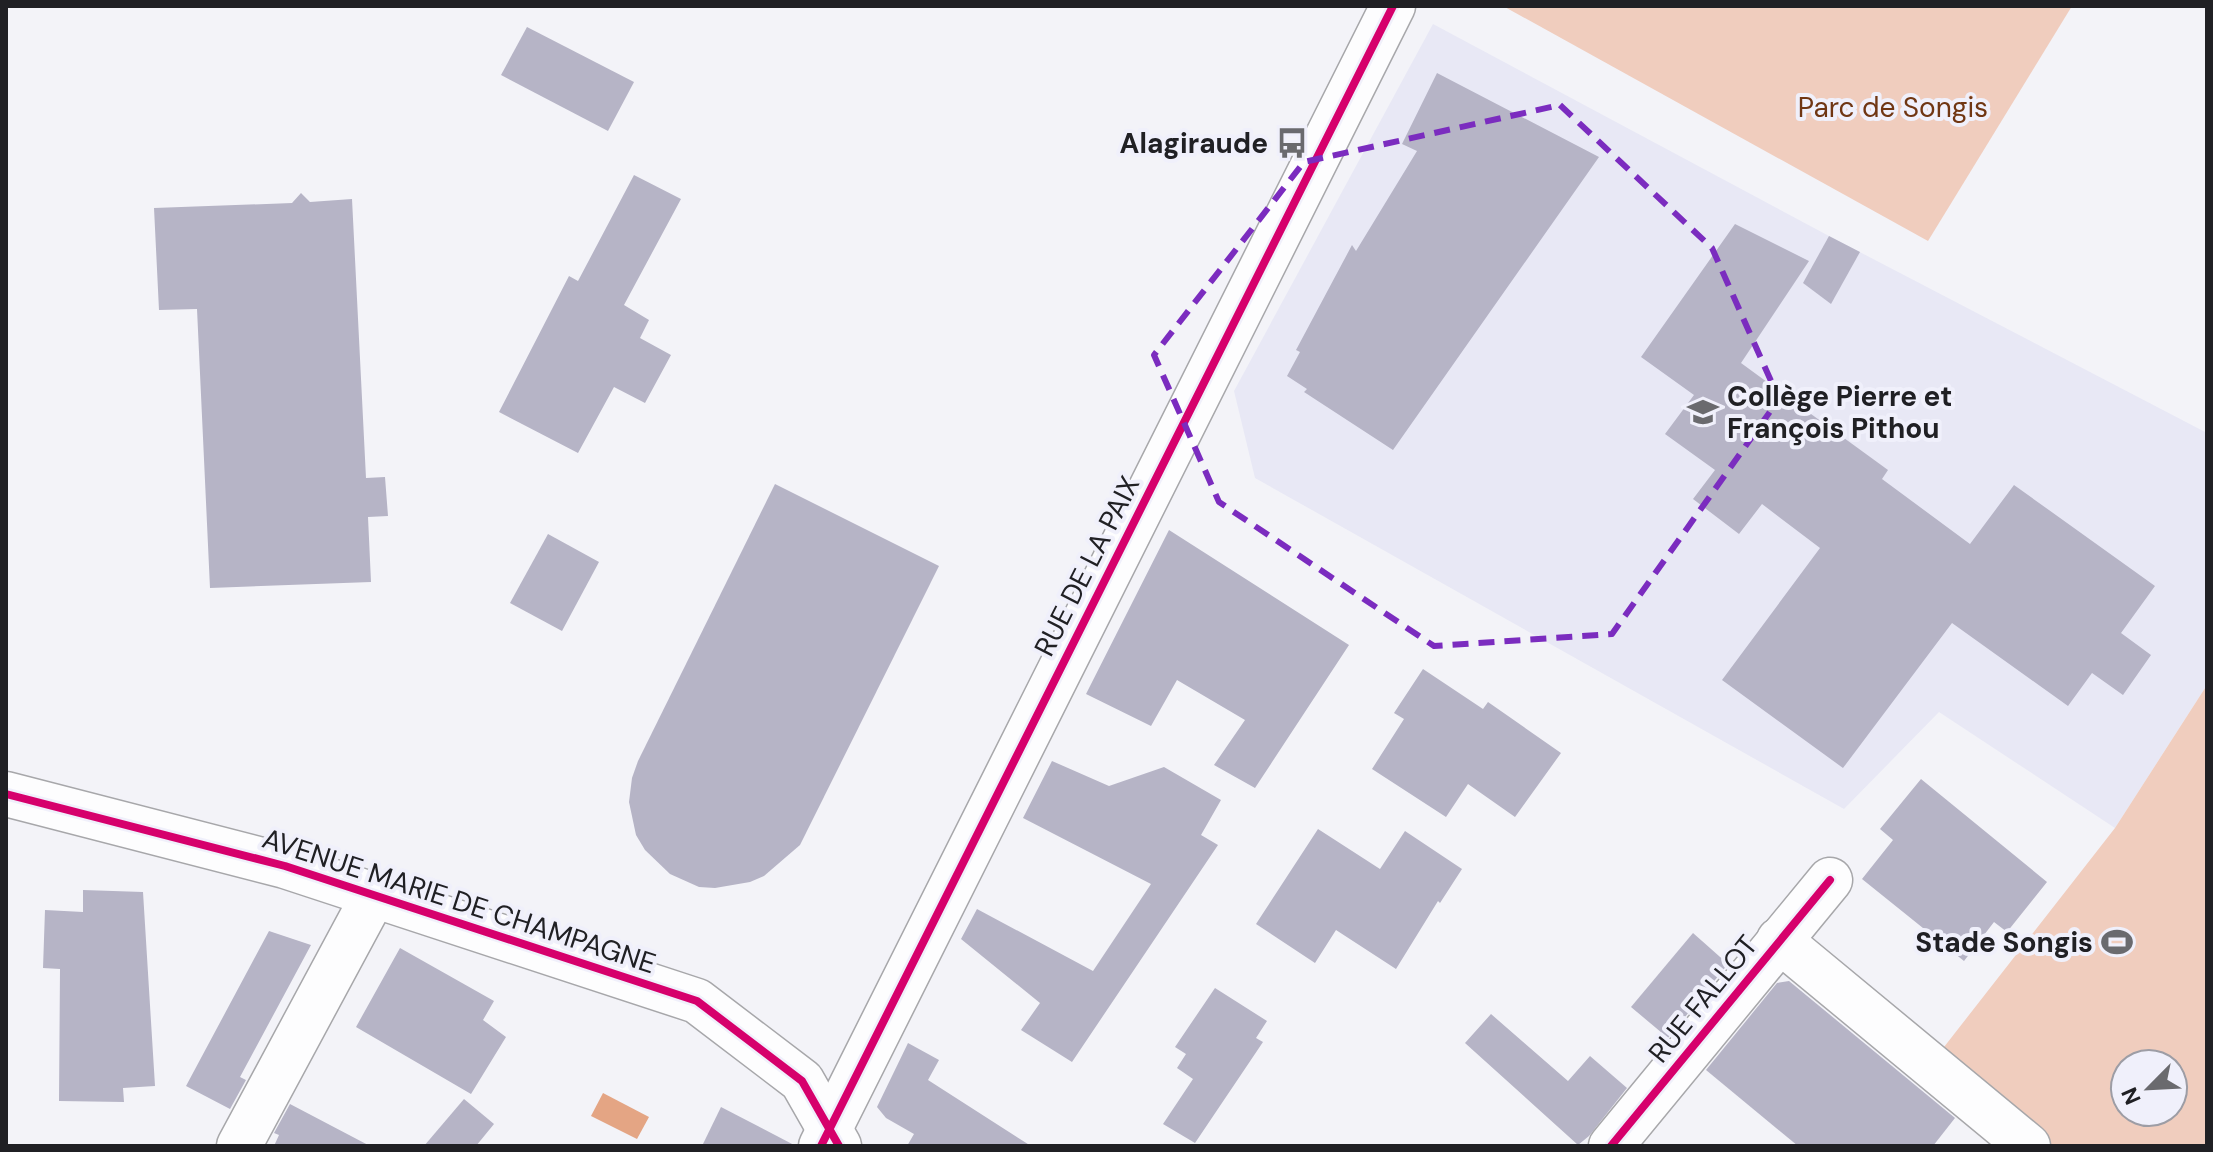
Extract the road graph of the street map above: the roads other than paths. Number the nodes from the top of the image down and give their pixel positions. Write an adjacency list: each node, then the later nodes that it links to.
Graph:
1 (1393, 6): 7 (street, RUE DE LA PAIX)
2 (6, 794): 3 (street); 5 (street, AVENUE MARIE DE CHAMPAGNE)
3 (6, 805)
4 (1830, 880): 6 (street, RUE FALLOT)
5 (374, 895): 7 (street, AVENUE MARIE DE CHAMPAGNE); 8 (street)
6 (1779, 940): 9 (street, RUE FALLOT); 10 (street, RUE FALLOT)
7 (830, 1140)
8 (239, 1146)
9 (1611, 1146)
10 (2028, 1146)

